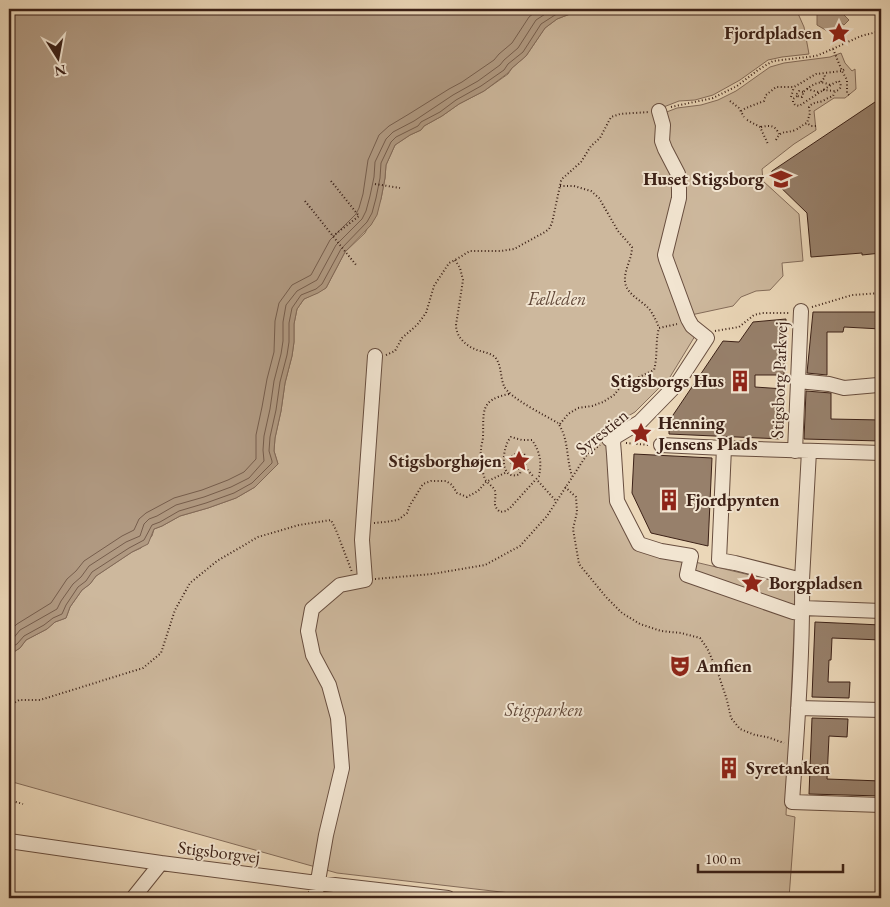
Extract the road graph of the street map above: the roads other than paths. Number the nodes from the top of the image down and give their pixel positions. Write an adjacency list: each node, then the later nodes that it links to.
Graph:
1 (658, 111): 12 (street)
2 (801, 311): 4 (street, Stigsborg Parkvej)
3 (376, 356): 19 (street)
4 (798, 381): 5 (street); 8 (street, Stigsborg Parkvej)
5 (878, 385)
6 (661, 445): 7 (street, Stigsborg Parkvej)
7 (724, 448): 8 (street, Stigsborg Parkvej); 11 (street)
8 (795, 450): 9 (street, Stigsborg Parkvej)
9 (809, 451): 10 (street, Stigsborg Parkvej); 11 (street, Stigsborg Parkvej)
10 (881, 453)
11 (802, 580): 12 (street, Stigsborg Parkvej)
12 (802, 611): 13 (street); 14 (street, Stigsborg Parkvej)
13 (881, 611)
14 (798, 708): 15 (street); 16 (street, Stigsborg Parkvej)
15 (881, 710)
16 (881, 805)
17 (9, 841): 18 (street)
18 (162, 863): 19 (street, Stigsborgvej); 20 (street, Stigsborgvej)
19 (317, 883): 21 (street); 22 (street, Stigsborgvej)
20 (133, 898)
21 (315, 898)
22 (448, 898)

